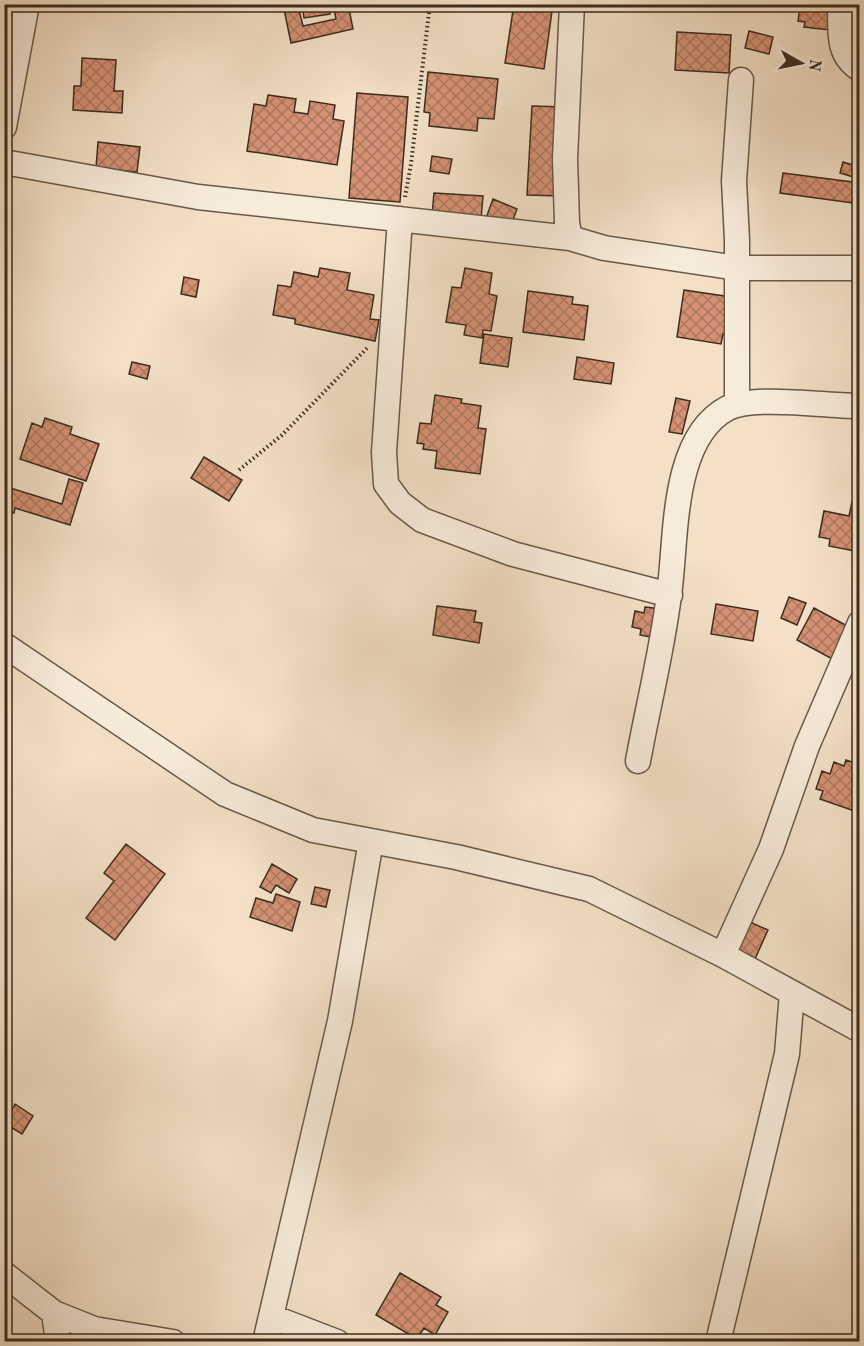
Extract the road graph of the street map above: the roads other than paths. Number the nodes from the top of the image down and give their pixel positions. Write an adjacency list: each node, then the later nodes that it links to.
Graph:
1 (27, 4): 6 (street)
2 (572, 4): 9 (street)
3 (840, 4): 4 (street)
4 (860, 69)
5 (741, 80): 10 (street)
6 (4, 127)
7 (4, 162): 8 (street)
8 (400, 219): 9 (street); 14 (street)
9 (570, 238): 10 (street)
10 (737, 268): 11 (street); 12 (street)
11 (860, 268)
12 (737, 405): 13 (street); 14 (street)
13 (860, 406)
14 (670, 595): 17 (street)
15 (860, 623): 19 (street)
16 (4, 645): 18 (street)
17 (638, 761)
18 (371, 841): 19 (street); 24 (street)
19 (723, 955): 20 (street)
20 (792, 993): 21 (street); 29 (street)
21 (860, 1030)
22 (4, 1274): 23 (street)
23 (54, 1312): 25 (street); 26 (street)
24 (272, 1317): 27 (street); 28 (street)
25 (58, 1341)
26 (173, 1341)
27 (265, 1341)
28 (337, 1341)
29 (718, 1341)

